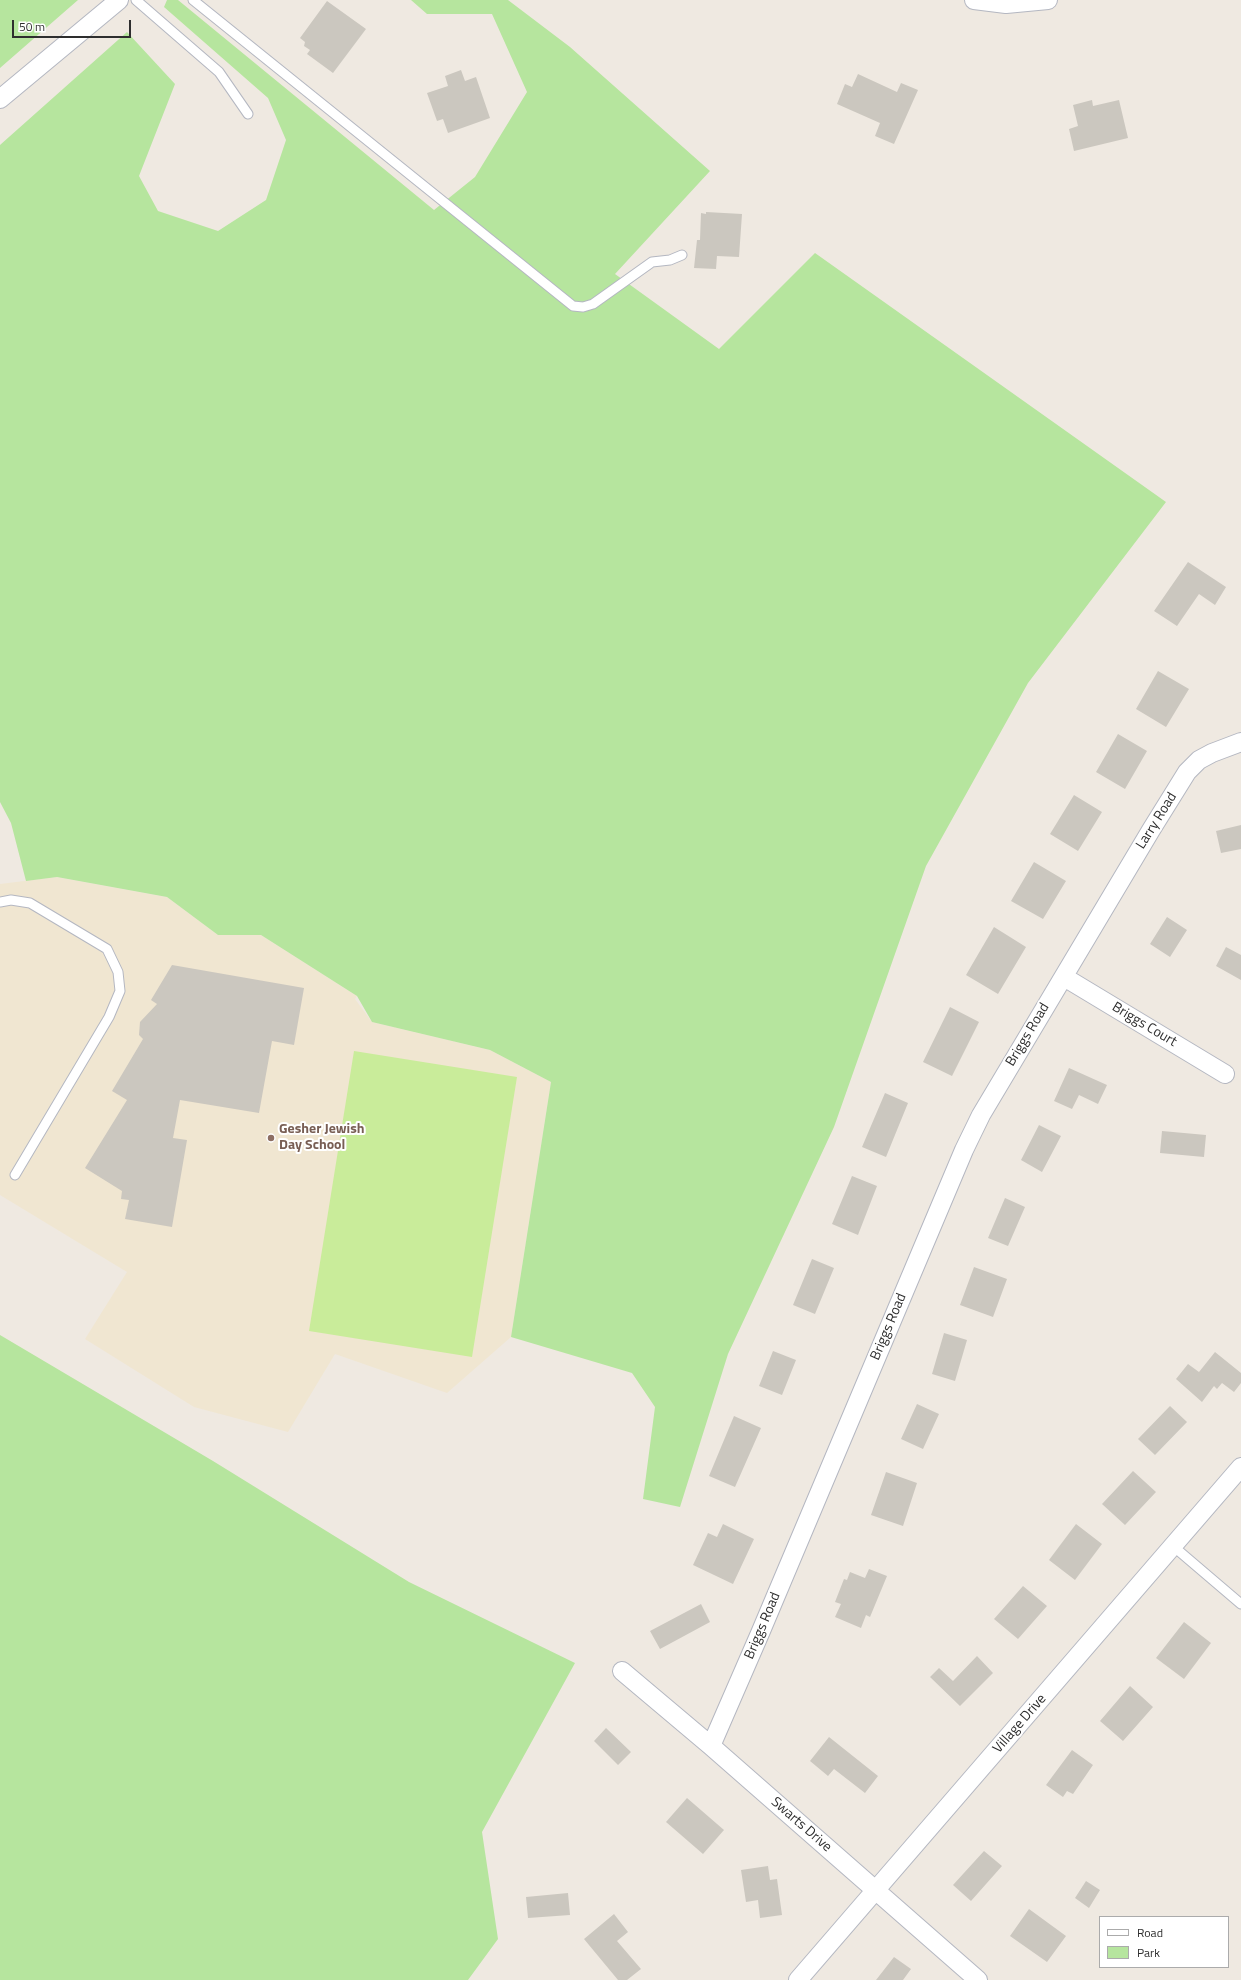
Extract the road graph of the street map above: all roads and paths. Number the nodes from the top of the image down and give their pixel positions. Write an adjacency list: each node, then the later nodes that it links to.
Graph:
1 (119, 0): 6 (street)
2 (136, 0): 7 (lane)
3 (193, 0): 8 (lane)
4 (974, 0): 5 (street)
5 (1048, 0)
6 (0, 99)
7 (248, 114)
8 (682, 254)
9 (1241, 742): 11 (street, Larry Road)
10 (0, 902): 14 (lane)
11 (1096, 923): 12 (street, Briggs Road)
12 (1064, 977): 13 (street, Briggs Court); 19 (street, Briggs Road)
13 (1225, 1074)
14 (15, 1175)
15 (1241, 1467): 16 (street, Village Drive)
16 (1173, 1546): 17 (lane); 20 (street, Village Drive)
17 (1241, 1604)
18 (622, 1671): 19 (street, Swarts Drive)
19 (711, 1746): 20 (street, Swarts Drive)
20 (876, 1890): 21 (street, Village Drive); 22 (street, Swarts Drive)
21 (798, 1980)
22 (978, 1980)

